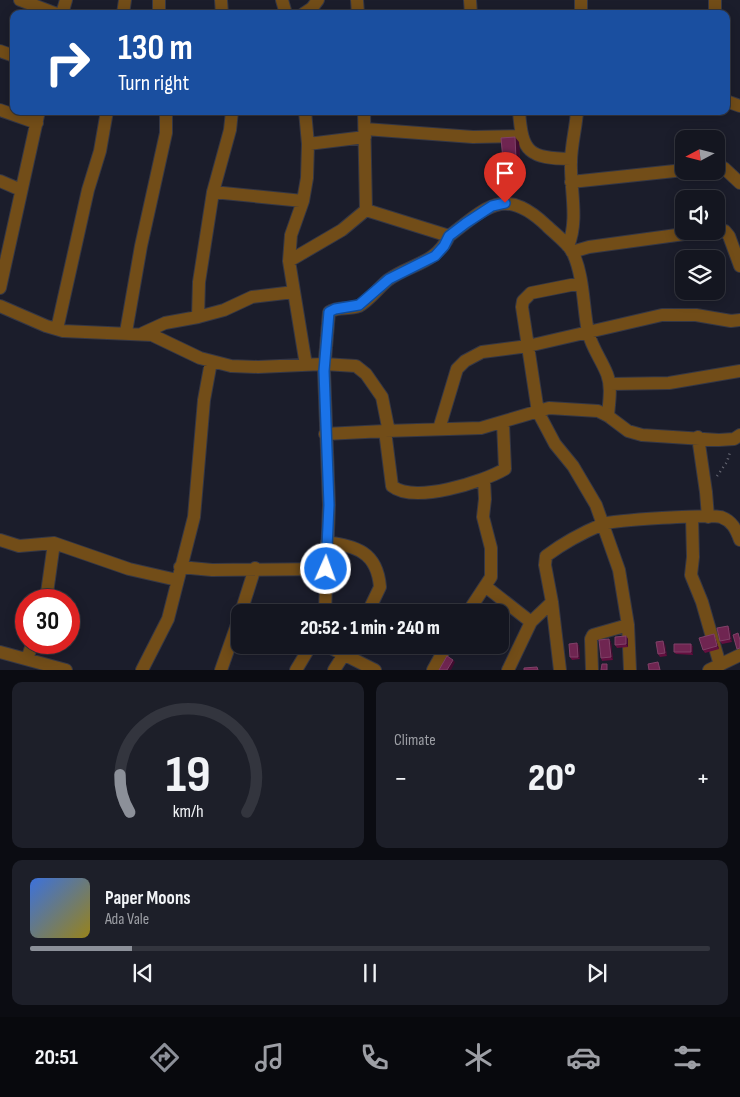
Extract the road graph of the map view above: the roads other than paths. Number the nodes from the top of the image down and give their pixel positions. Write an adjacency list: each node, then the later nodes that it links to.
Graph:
1 (20, 0): 3 (street)
2 (318, 0): 4 (street)
3 (46, 10)
4 (309, 10)
5 (106, 115): 39 (street)
6 (166, 115): 40 (street)
7 (232, 115): 23 (street)
8 (305, 115): 15 (street)
9 (364, 115): 13 (street)
10 (519, 115): 14 (street)
11 (576, 115): 16 (street)
12 (38, 117): 22 (street)
13 (365, 133): 14 (street); 15 (street); 25 (street)
14 (521, 136): 16 (street)
15 (308, 144): 24 (street)
16 (571, 159): 20 (street)
17 (725, 169): 21 (street)
18 (675, 171): 20 (street)
19 (0, 181): 22 (street)
20 (571, 182): 30 (street)
21 (740, 183)
22 (21, 190): 29 (street)
23 (213, 192): 24 (street); 37 (street)
24 (303, 201): 31 (street)
25 (366, 210): 28 (street); 31 (street)
26 (725, 231): 32 (street)
27 (675, 235): 30 (street)
28 (449, 236): 30 (street); 45 (street)
29 (5, 244): 34 (street)
30 (570, 249): 33 (street)
31 (289, 261): 35 (street)
32 (740, 266)
33 (581, 283): 41 (street); 43 (street)
34 (0, 288)
35 (294, 292): 37 (street); 46 (street)
36 (0, 306): 39 (street)
37 (198, 317): 42 (street)
38 (740, 320): 41 (street)
39 (57, 329): 40 (street)
40 (126, 332): 42 (street)
41 (588, 332): 43 (street); 48 (street)
42 (143, 333): 44 (street)
43 (528, 346): 49 (street); 52 (street)
44 (211, 362): 46 (street); 66 (street)
45 (324, 364): 46 (street); 53 (street); 54 (street)
46 (306, 365)
47 (740, 371): 48 (street)
48 (610, 384): 50 (street)
49 (538, 412): 50 (street); 51 (street); 60 (street)
50 (608, 416): 55 (street)
51 (503, 423): 52 (street); 57 (street)
52 (439, 429): 53 (street)
53 (387, 432): 54 (street); 57 (street)
54 (325, 434): 64 (street)
55 (698, 437): 56 (street); 58 (street)
56 (737, 437)
57 (484, 480): 70 (street)
58 (708, 516): 59 (street); 61 (street)
59 (692, 517): 60 (street); 88 (street)
60 (604, 524): 72 (street); 78 (street)
61 (738, 525): 63 (street)
62 (0, 540): 65 (street)
63 (740, 540)
64 (327, 542): 68 (street); 75 (street)
65 (54, 543): 69 (street); 71 (street)
66 (180, 567): 67 (street); 69 (street)
67 (255, 568): 68 (street); 73 (street)
68 (326, 569): 74 (street)
69 (177, 580): 90 (street)
70 (485, 586): 76 (street); 77 (street)
71 (48, 589)
72 (552, 602): 77 (street); 97 (street)
73 (244, 604)
74 (325, 604)
75 (372, 604)
76 (473, 604)
77 (531, 622): 96 (street)
78 (628, 625): 98 (street); 99 (street)
79 (231, 642): 91 (street)
80 (0, 652): 87 (street)
81 (29, 654): 87 (street)
82 (306, 654): 92 (street)
83 (344, 654): 93 (street)
84 (353, 654): 94 (street)
85 (442, 654): 95 (street)
86 (740, 656): 88 (street)
87 (27, 659): 89 (street)
88 (714, 667)
89 (66, 670)
90 (142, 670)
91 (221, 670)
92 (296, 670)
93 (334, 670)
94 (375, 670)
95 (433, 670)
96 (508, 670)
97 (560, 670)
98 (592, 670)
99 (630, 670)

